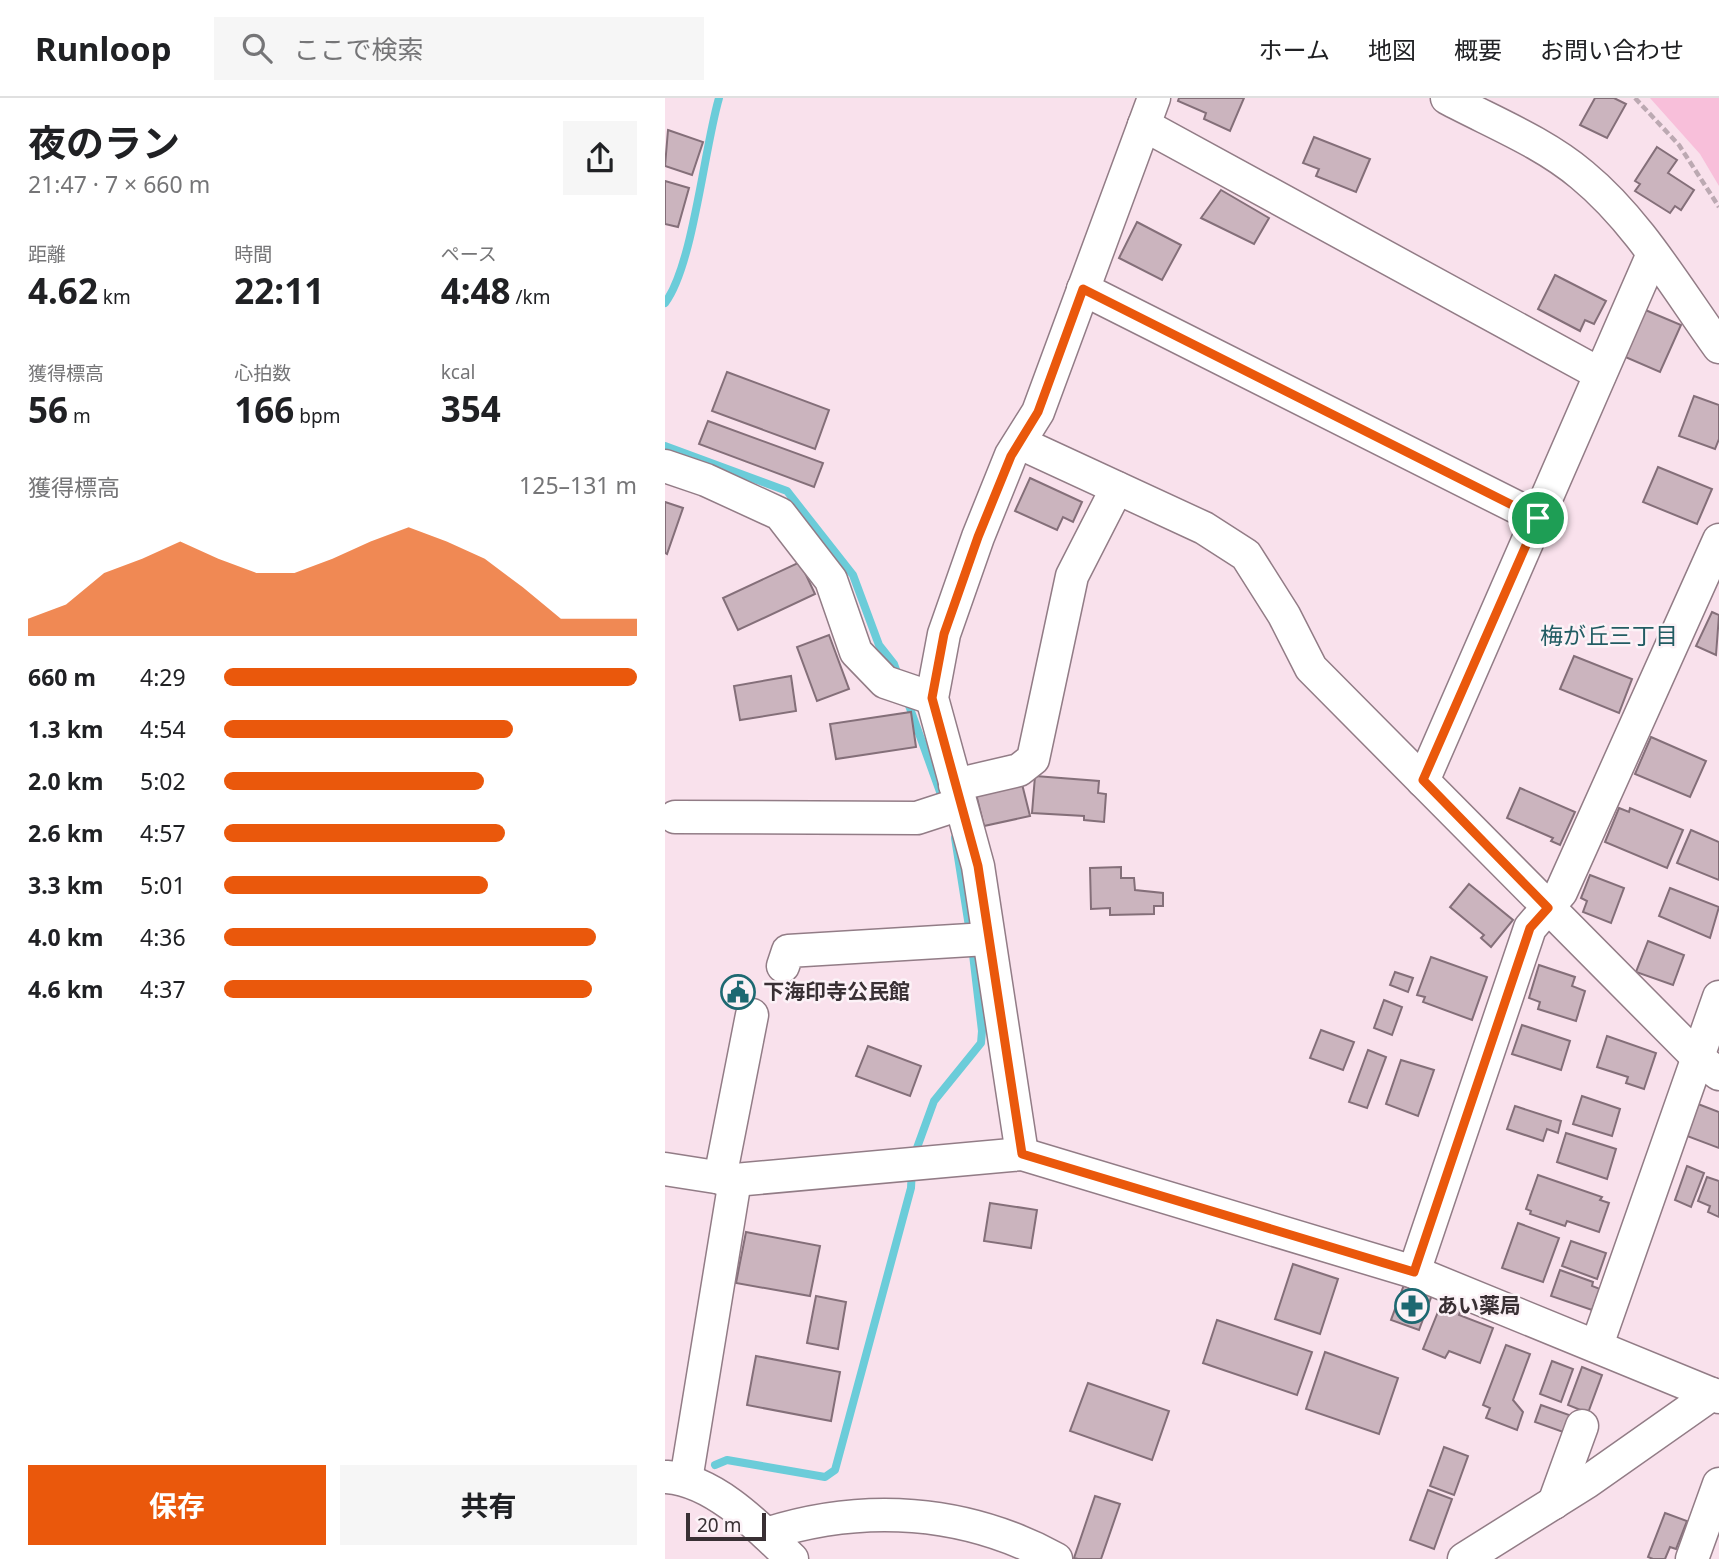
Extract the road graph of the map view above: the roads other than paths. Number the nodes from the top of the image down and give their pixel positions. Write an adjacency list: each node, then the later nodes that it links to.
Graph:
1 (1447, 98): 3 (street)
2 (1149, 111): 4 (street); 6 (street)
3 (1652, 256): 5 (street); 6 (street)
4 (1083, 289): 7 (street); 10 (street)
5 (1719, 347)
6 (1601, 374): 10 (street)
7 (1020, 443): 9 (street); 12 (street)
8 (665, 466): 12 (street)
9 (1117, 488): 13 (street); 14 (street)
10 (1538, 518): 13 (street)
11 (1719, 540): 16 (street)
12 (932, 698): 14 (street)
13 (1423, 780): 16 (street)
14 (957, 794): 15 (street); 17 (street)
15 (675, 817)
16 (1548, 908): 21 (street); 25 (street)
17 (987, 939): 18 (street); 22 (street)
18 (783, 966)
19 (1719, 997): 21 (street)
20 (752, 1015): 24 (street)
21 (1709, 1066): 26 (street)
22 (1022, 1154): 24 (street); 25 (street)
23 (665, 1169): 24 (street)
24 (728, 1179): 29 (street)
25 (1414, 1272): 26 (street)
26 (1597, 1345): 27 (street)
27 (1716, 1395): 31 (street)
28 (1582, 1426): 31 (street)
29 (675, 1479): 32 (street)
30 (1719, 1484): 37 (street)
31 (1554, 1503): 36 (street)
32 (766, 1534): 33 (street); 34 (street)
33 (991, 1546): 35 (street)
34 (792, 1559)
35 (1056, 1559)
36 (1464, 1559)
37 (1692, 1559)

